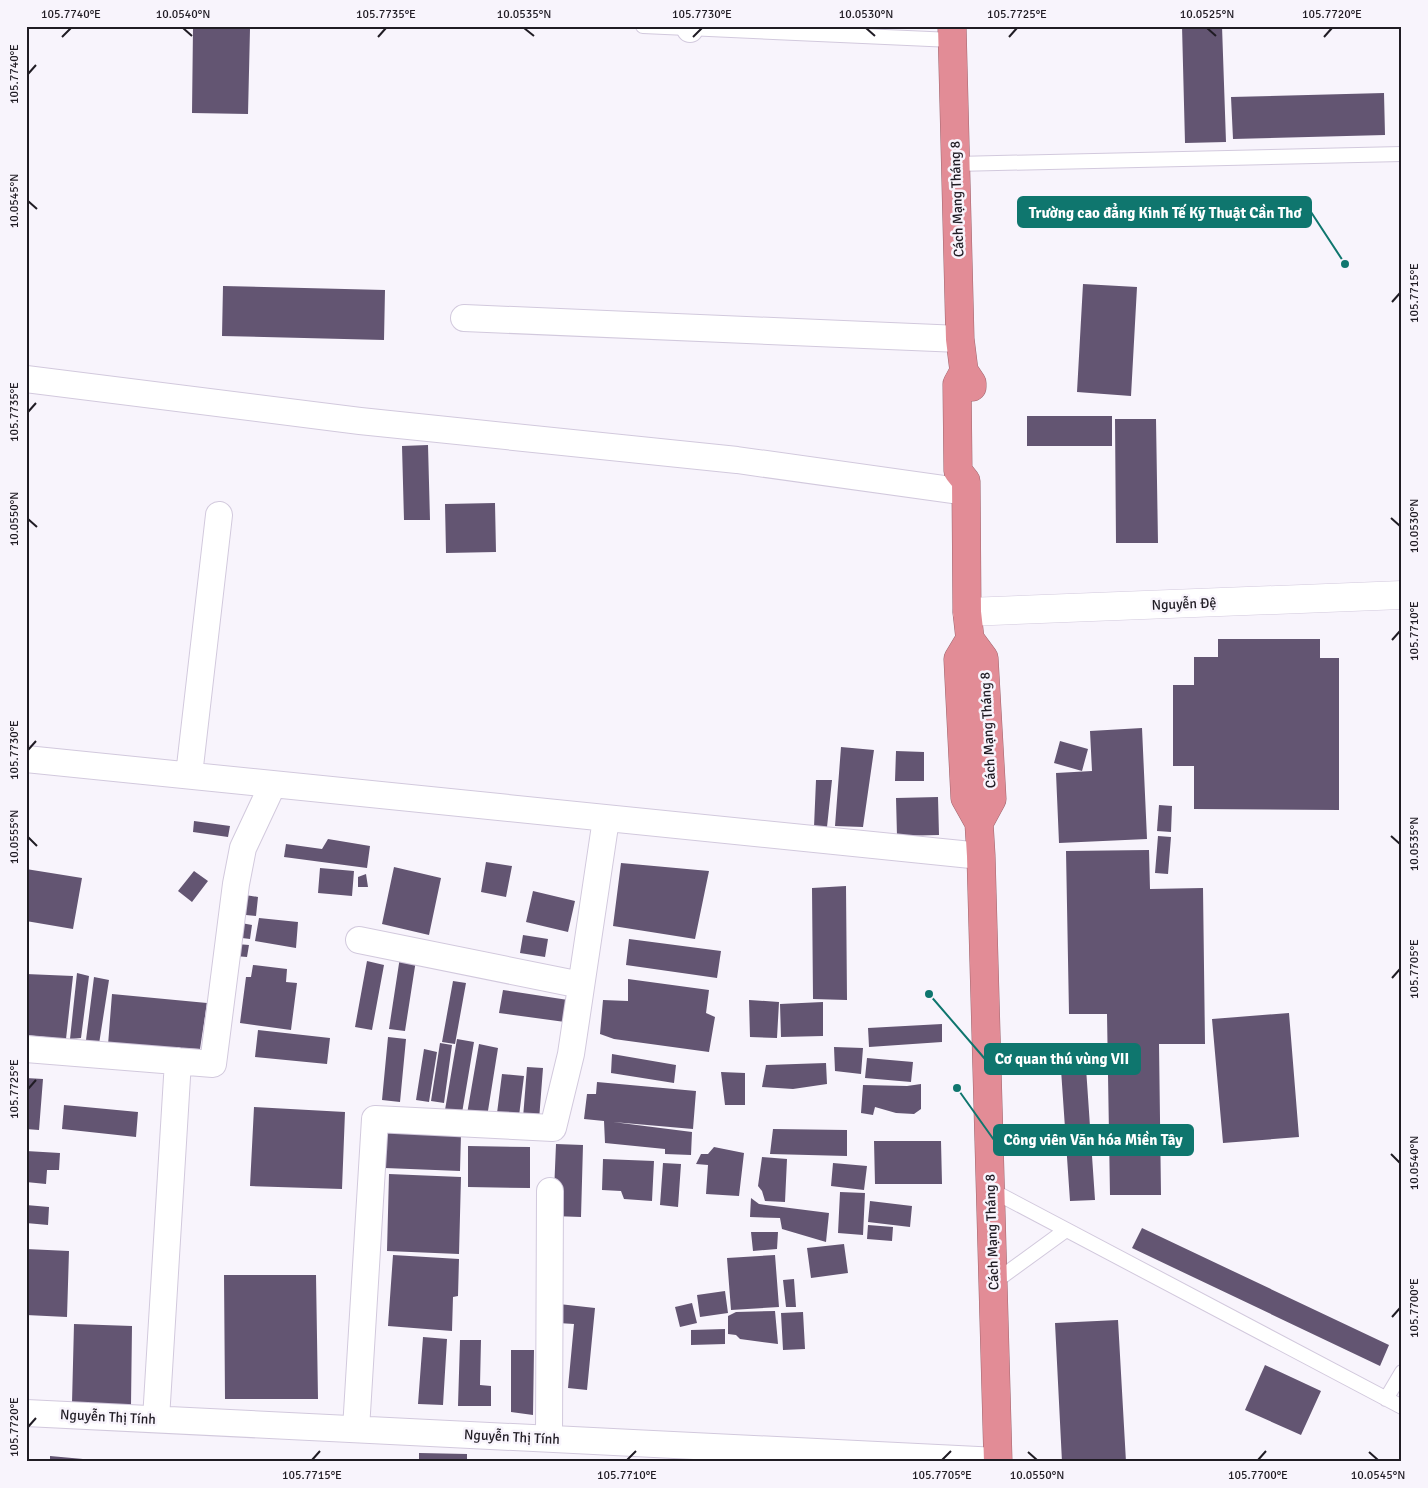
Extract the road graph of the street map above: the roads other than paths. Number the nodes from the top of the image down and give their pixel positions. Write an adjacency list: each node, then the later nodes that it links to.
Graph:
1 (643, 26): 2 (lane)
2 (690, 28): 3 (lane)
3 (952, 33): 5 (highway, Cách Mạng Tháng 8)
4 (1402, 154): 5 (lane)
5 (956, 164): 7 (highway, Cách Mạng Tháng 8)
6 (464, 318): 7 (street)
7 (960, 339): 9 (highway, Cách Mạng Tháng 8)
8 (26, 379): 9 (street)
9 (966, 486): 12 (highway, Cách Mạng Tháng 8)
10 (219, 515): 14 (street)
11 (1402, 595): 12 (street, Nguyễn Đệ)
12 (968, 625): 17 (highway, Cách Mạng Tháng 8)
13 (26, 759): 14 (street)
14 (189, 775): 15 (street)
15 (273, 784): 16 (street); 21 (street)
16 (606, 819): 17 (street); 19 (street)
17 (981, 856): 22 (highway, Cách Mạng Tháng 8)
18 (359, 940): 19 (street)
19 (581, 984): 31 (street)
20 (26, 1049): 21 (street)
21 (178, 1061): 30 (street)
22 (990, 1190): 24 (lane); 25 (highway, Cách Mạng Tháng 8)
23 (550, 1191): 32 (street)
24 (1066, 1230): 25 (lane); 27 (lane)
25 (993, 1284): 33 (highway, Cách Mạng Tháng 8)
26 (1402, 1372): 27 (lane)
27 (1386, 1399): 28 (lane)
28 (1402, 1407)
29 (26, 1413): 30 (street, Nguyễn Thị Tính)
30 (156, 1419): 31 (street, Nguyễn Thị Tính)
31 (356, 1429): 32 (street, Nguyễn Thị Tính)
32 (549, 1438): 33 (street, Nguyễn Thị Tính)
33 (998, 1461)

